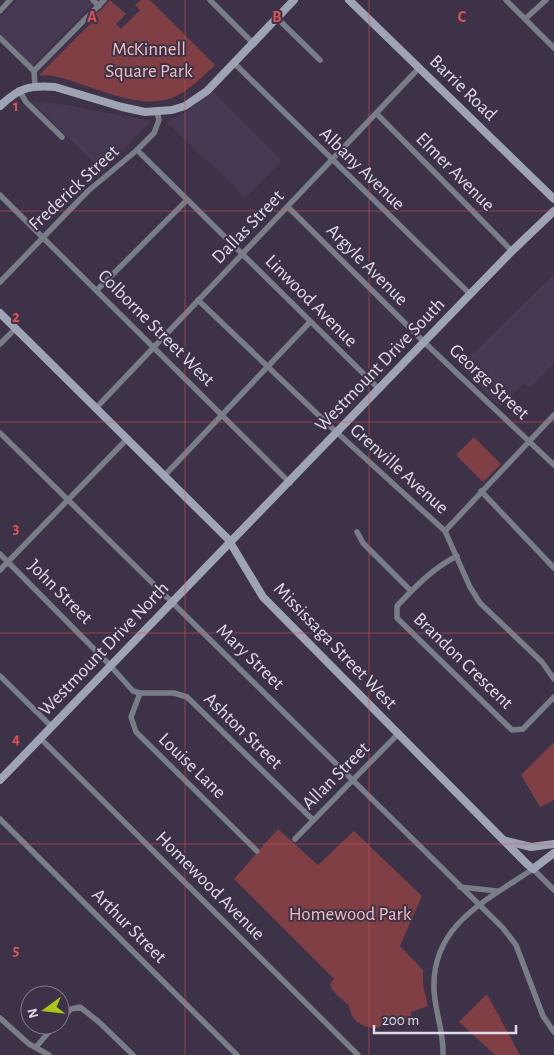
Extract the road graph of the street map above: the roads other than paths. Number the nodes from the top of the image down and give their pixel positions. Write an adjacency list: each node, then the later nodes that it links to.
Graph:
1 (10, 0): 10 (street)
2 (93, 0): 9 (street)
3 (104, 0): 9 (street)
4 (210, 0): 14 (street)
5 (294, 0): 11 (street)
6 (350, 0): 18 (street, Barrie Road)
7 (506, 0): 12 (street)
8 (546, 0): 12 (street)
9 (99, 6): 19 (street)
10 (0, 11)
11 (277, 18): 14 (street); 16 (street)
12 (525, 19): 15 (street)
13 (0, 38): 19 (street)
14 (254, 44): 17 (street)
15 (554, 48)
16 (320, 60)
17 (234, 64): 23 (street); 27 (street, Albany Avenue)
18 (419, 68): 24 (street, Dallas Street); 29 (street, Barrie Road)
19 (34, 71): 20 (street)
20 (35, 86): 21 (street); 23 (street)
21 (18, 90): 22 (street); 25 (street)
22 (0, 106)
23 (158, 112): 26 (street, Frederick Street)
24 (377, 114): 27 (street, Dallas Street); 34 (street, Elmer Avenue)
25 (62, 138)
26 (137, 150): 30 (street, Linwood Avenue); 33 (street, Frederick Street)
27 (332, 161): 31 (street, Dallas Street); 38 (street, Albany Avenue)
28 (0, 195): 33 (street, Colborne Street West)
29 (554, 199)
30 (187, 200): 35 (street, Linwood Avenue); 37 (street)
31 (288, 208): 35 (street, Dallas Street); 43 (street, Argyle Avenue)
32 (554, 211): 34 (street, Westmount Drive South)
33 (43, 237): 36 (street, Frederick Street); 37 (street, Colborne Street West)
34 (512, 251): 38 (street, Westmount Drive South)
35 (242, 254): 39 (street, Dallas Street); 41 (street, Linwood Avenue)
36 (0, 282)
37 (97, 290): 45 (street, Colborne Street West)
38 (470, 294): 43 (street, Westmount Drive South)
39 (198, 300): 45 (street, Dallas Street); 46 (street, Grenville Avenue)
40 (0, 313): 42 (street, Mississaga Street West)
41 (310, 322): 46 (street); 47 (street, Linwood Avenue)
42 (16, 328): 44 (street); 48 (street, Mississaga Street West)
43 (424, 343): 47 (street, Westmount Drive South); 54 (street, George Street)
44 (0, 344)
45 (154, 346): 48 (street, Dallas Street); 50 (street, Colborne Street West)
46 (267, 366): 50 (street); 52 (street, Grenville Avenue)
47 (379, 390): 52 (street, Westmount Drive South)
48 (96, 407): 53 (street, Mississaga Street West)
49 (554, 415): 54 (street)
50 (222, 416): 56 (street); 57 (street, Colborne Street West)
51 (0, 433): 59 (street, Mary Street)
52 (337, 433): 57 (street, Westmount Drive South); 60 (street, Grenville Avenue)
53 (128, 438): 56 (street, Mississaga Street West); 59 (street)
54 (530, 440): 55 (street, George Street); 58 (street)
55 (554, 465)
56 (165, 474): 62 (street, Mississaga Street West)
57 (290, 483): 62 (street, Westmount Drive South)
58 (481, 491): 60 (street); 66 (street)
59 (68, 500): 65 (street); 69 (street, Mary Street)
60 (445, 531): 64 (street, Grenville Avenue)
61 (358, 532): 68 (street)
62 (232, 543): 69 (street, Westmount Drive North); 76 (street, Mississaga Street West)
63 (0, 554): 65 (street, John Street)
64 (457, 556): 68 (street, Brandon Crescent); 72 (street, Grenville Avenue)
65 (8, 561): 67 (street); 70 (street, John Street)
66 (554, 568)
67 (0, 570)
68 (411, 591): 74 (street, Brandon Crescent)
69 (172, 602): 70 (street, Westmount Drive North); 78 (street, Mary Street)
70 (110, 665): 73 (street, John Street); 75 (street, Westmount Drive North)
71 (0, 676): 75 (street)
72 (554, 679)
73 (140, 693): 81 (street, Ashton Street); 85 (street, Louise Lane)
74 (554, 697)
75 (51, 726): 77 (street, Westmount Drive North)
76 (398, 734): 78 (street, Allan Street); 83 (street, Mississaga Street West)
77 (40, 738): 79 (street, Westmount Drive North); 100 (street, Homewood Avenue)
78 (353, 779): 81 (street, Allan Street); 88 (street, Mary Street)
79 (0, 780)
80 (0, 819): 99 (street, Arthur Street)
81 (313, 820): 82 (street, Allan Street)
82 (296, 839)
83 (504, 840): 84 (street); 87 (street, Mississaga Street West)
84 (554, 844)
85 (257, 850)
86 (554, 853): 87 (street)
87 (533, 869): 89 (street); 90 (street)
88 (460, 887): 90 (street); 91 (street, Mary Street)
89 (554, 890)
90 (497, 891): 91 (street)
91 (478, 904): 94 (street, Mary Street); 101 (street)
92 (70, 1010): 98 (street)
93 (0, 1018): 96 (street)
94 (554, 1032)
95 (46, 1035): 96 (street)
96 (36, 1047): 97 (street)
97 (49, 1055)
98 (133, 1055)
99 (237, 1055)
100 (358, 1055)
101 (442, 1055)

